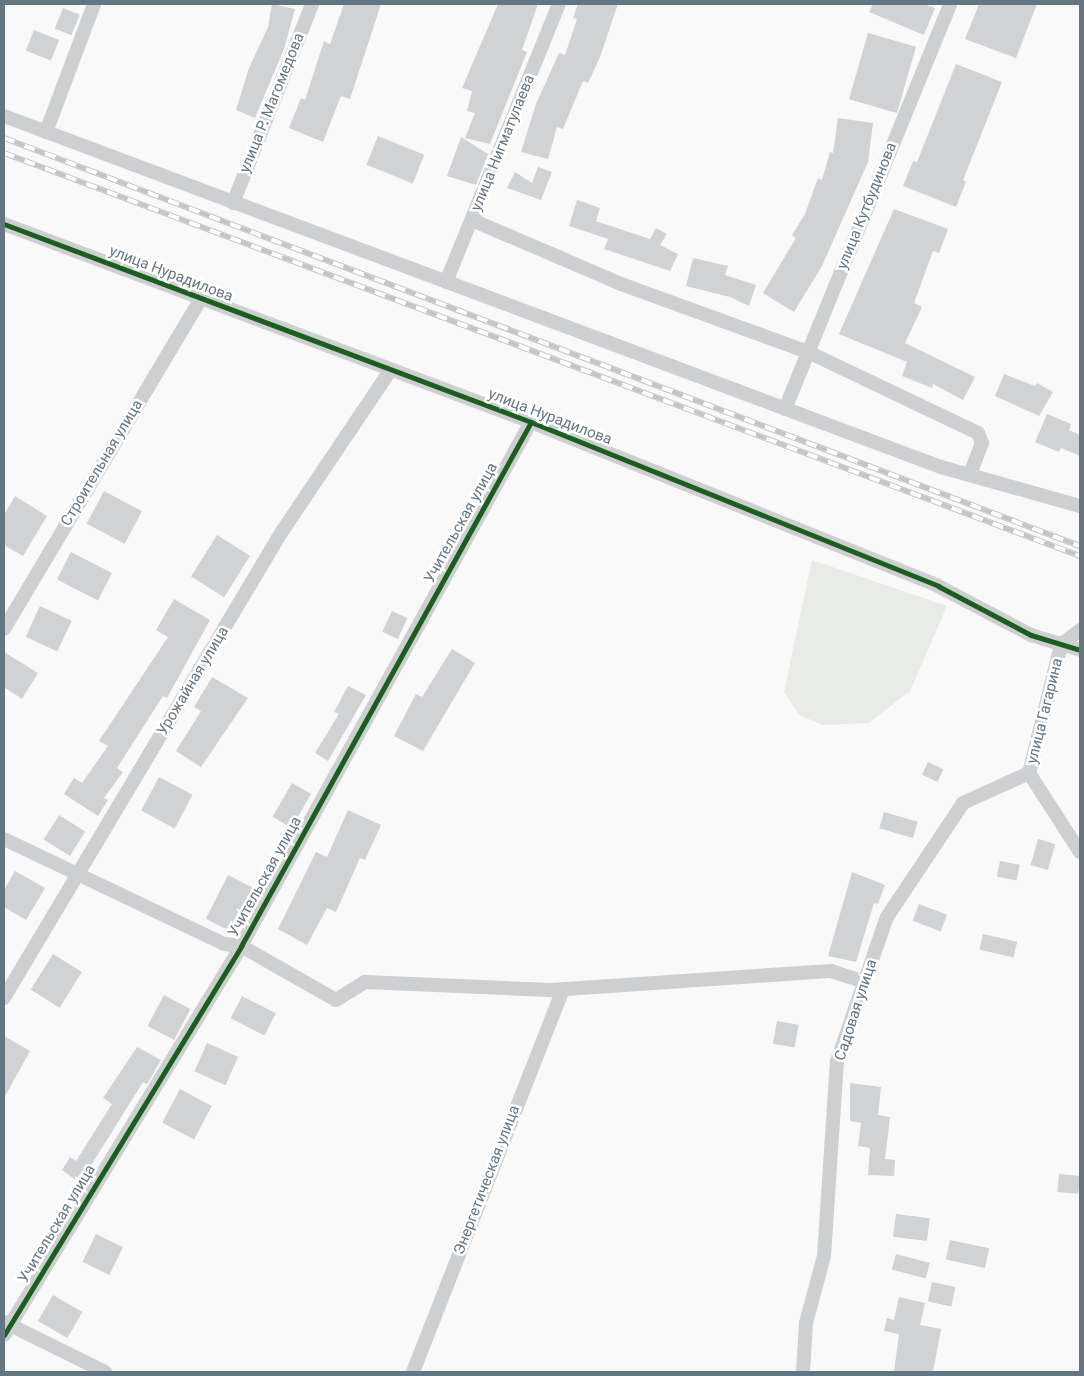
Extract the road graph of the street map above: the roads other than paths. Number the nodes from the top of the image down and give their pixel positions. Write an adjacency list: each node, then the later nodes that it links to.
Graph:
1 (94, 4): 6 (street)
2 (312, 4): 7 (street, улица Р. Магомедова)
3 (559, 4): 8 (street, улица Нигматулаева)
4 (950, 4): 12 (street, улица Кутбудинова)
5 (4, 116): 6 (street)
6 (46, 132): 7 (street)
7 (233, 203): 10 (street)
8 (472, 220): 10 (street, улица Нигматулаева); 12 (street)
9 (6, 228): 11 (street, улица Нурадилова)
10 (446, 282): 14 (street)
11 (201, 298): 13 (street, улица Нурадилова); 18 (street, Строительная улица)
12 (808, 352): 14 (street, улица Кутбудинова); 16 (street)
13 (391, 369): 15 (street, улица Нурадилова); 25 (street, Урожайная улица)
14 (785, 409): 16 (street)
15 (531, 422): 20 (street, улица Нурадилова); 26 (street, Учительская улица)
16 (970, 475): 17 (street)
17 (1080, 506)
18 (4, 628)
19 (1080, 630): 20 (street)
20 (1061, 645): 21 (street, улица Нурадилова); 22 (street, улица Гагарина)
21 (1080, 650)
22 (1029, 773): 24 (street, улица Гагарина); 27 (street, Садовая улица)
23 (4, 840): 25 (street)
24 (1080, 852)
25 (79, 875): 26 (street); 29 (street, Урожайная улица)
26 (241, 946): 28 (street); 30 (street, Учительская улица)
27 (864, 982): 28 (street); 33 (street, Садовая улица)
28 (563, 989): 32 (street, Энергетическая улица)
29 (4, 998)
30 (6, 1328): 31 (street)
31 (105, 1372)
32 (413, 1372)
33 (803, 1372)

